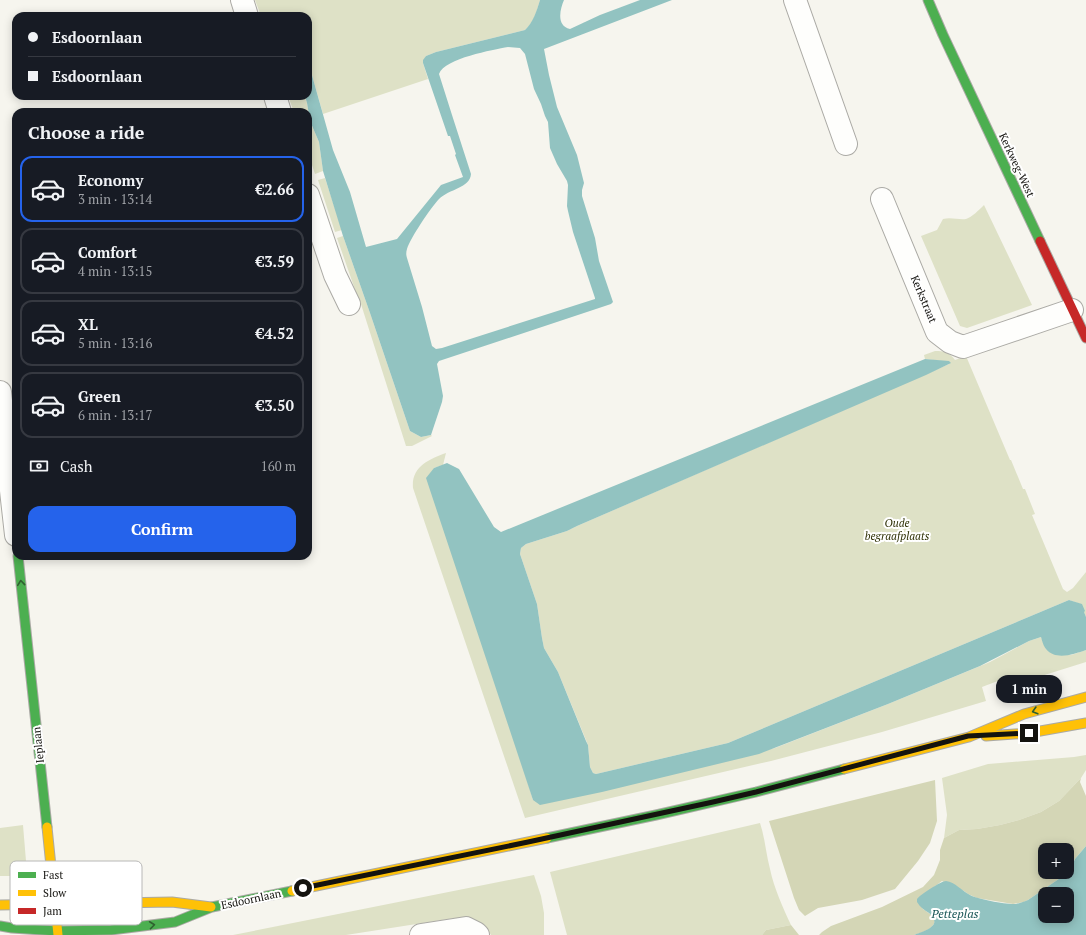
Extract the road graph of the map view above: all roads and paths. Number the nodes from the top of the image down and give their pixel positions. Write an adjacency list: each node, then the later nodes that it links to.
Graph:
1 (242, 0): 4 (street)
2 (795, 0): 5 (street)
3 (928, 0): 9 (main road, Kerkweg-West)
4 (246, 12)
5 (846, 144)
6 (882, 199): 9 (street, Kerkstraat)
7 (312, 207): 8 (street)
8 (349, 304)
9 (1072, 310): 10 (main road, Kerkweg-West)
10 (1086, 338)
11 (0, 392): 12 (street)
12 (12, 500)
13 (18, 560): 17 (main road, Ieplaan, one-way to 13)
14 (1086, 696): 16 (main road, Esdoornlaan, one-way to 16)
15 (1086, 724): 16 (main road, Esdoornlaan)
16 (968, 736): 21 (main road, Esdoornlaan)
17 (51, 861)
18 (142, 902): 21 (main road, Esdoornlaan)
19 (0, 905): 20 (main road, Esdoornlaan)
20 (10, 905)
21 (212, 907): 23 (main road, Esdoornlaan, one-way to 21)
22 (0, 926): 23 (main road, Esdoornlaan)
23 (58, 933)
24 (477, 934): 25 (street)
25 (421, 935)

